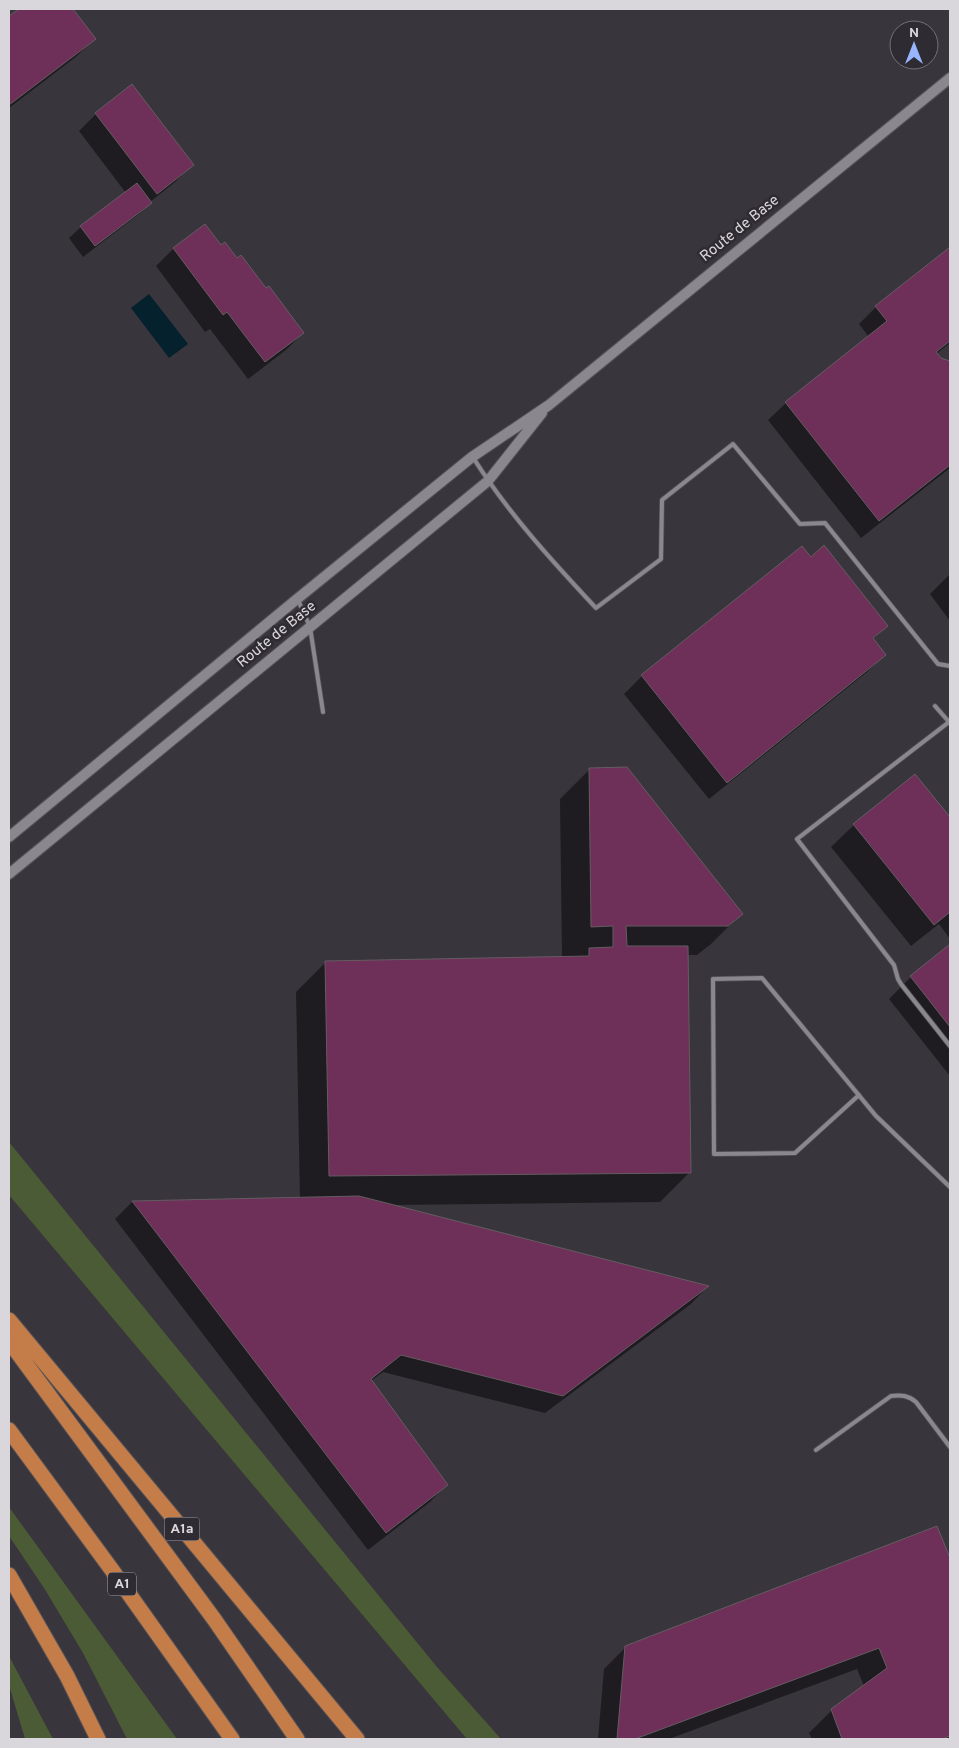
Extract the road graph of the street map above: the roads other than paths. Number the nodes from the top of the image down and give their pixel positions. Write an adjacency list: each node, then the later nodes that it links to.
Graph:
1 (950, 78): 2 (street, Route de Base)
2 (549, 405): 3 (street, Route de Base); 4 (street, Route de Base)
3 (472, 457): 4 (lane); 5 (street, Route de Base)
4 (488, 481): 6 (street, Route de Base); 7 (lane)
5 (297, 599): 6 (lane); 11 (street, Route de Base)
6 (310, 627): 9 (lane); 12 (street, Route de Base)
7 (950, 666)
8 (935, 706): 10 (lane)
9 (323, 712)
10 (950, 722): 13 (lane)
11 (9, 837)
12 (9, 874)
13 (950, 1046)
14 (859, 1095): 14 (lane); 15 (lane)
15 (950, 1187)
16 (9, 1320): 25 (highway, A1a)
17 (9, 1341): 24 (highway)
18 (9, 1430): 23 (highway, A1)
19 (950, 1447): 20 (lane)
20 (816, 1450)
21 (9, 1575): 22 (highway)
22 (98, 1739)
23 (232, 1739)
24 (296, 1739)
25 (357, 1739)

